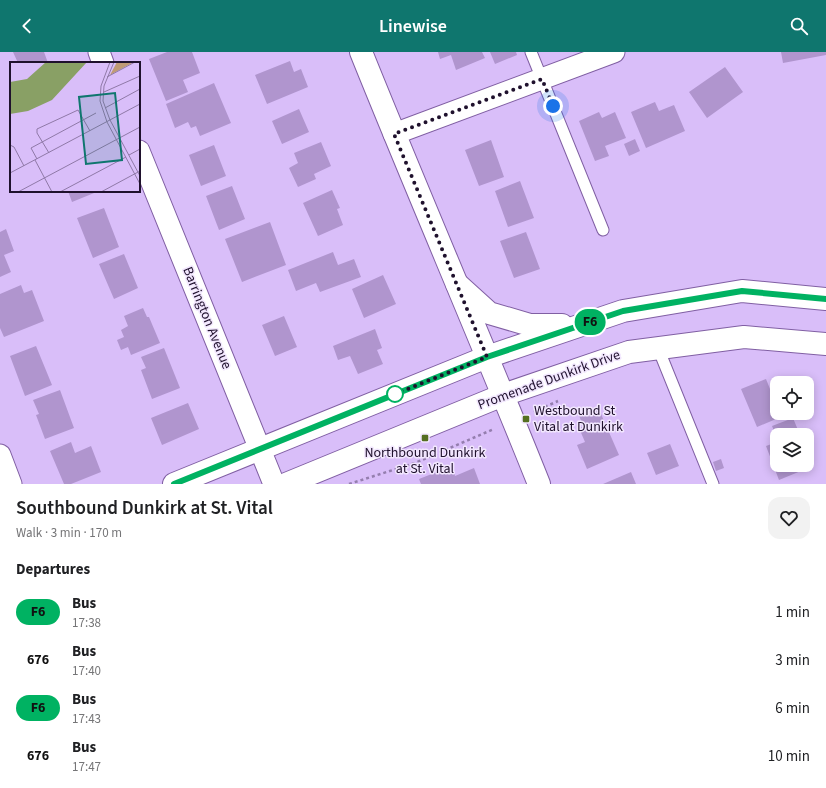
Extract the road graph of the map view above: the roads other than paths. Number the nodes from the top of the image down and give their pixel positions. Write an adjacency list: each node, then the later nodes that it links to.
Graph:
1 (99, 52): 5 (street)
2 (361, 52): 7 (main road)
3 (531, 52): 6 (lane)
4 (614, 52): 6 (street)
5 (103, 62)
6 (542, 79): 7 (street); 9 (lane)
7 (394, 134): 10 (main road)
8 (140, 153): 17 (street, Barrington Avenue)
9 (603, 230)
10 (457, 284): 12 (main road); 15 (main road)
11 (826, 299): 12 (main road)
12 (582, 325): 15 (main road)
13 (826, 344): 14 (main road, Promenade Dunkirk Drive)
14 (658, 348): 16 (main road, Promenade Dunkirk Drive); 24 (lane)
15 (487, 357): 16 (main road); 17 (main road)
16 (503, 395): 22 (main road, Promenade Dunkirk Drive); 23 (main road)
17 (260, 449): 20 (main road); 21 (street, Barrington Avenue)
18 (0, 455): 19 (street)
19 (11, 484)
20 (174, 484)
21 (274, 484)
22 (286, 484)
23 (539, 484)
24 (713, 484)

